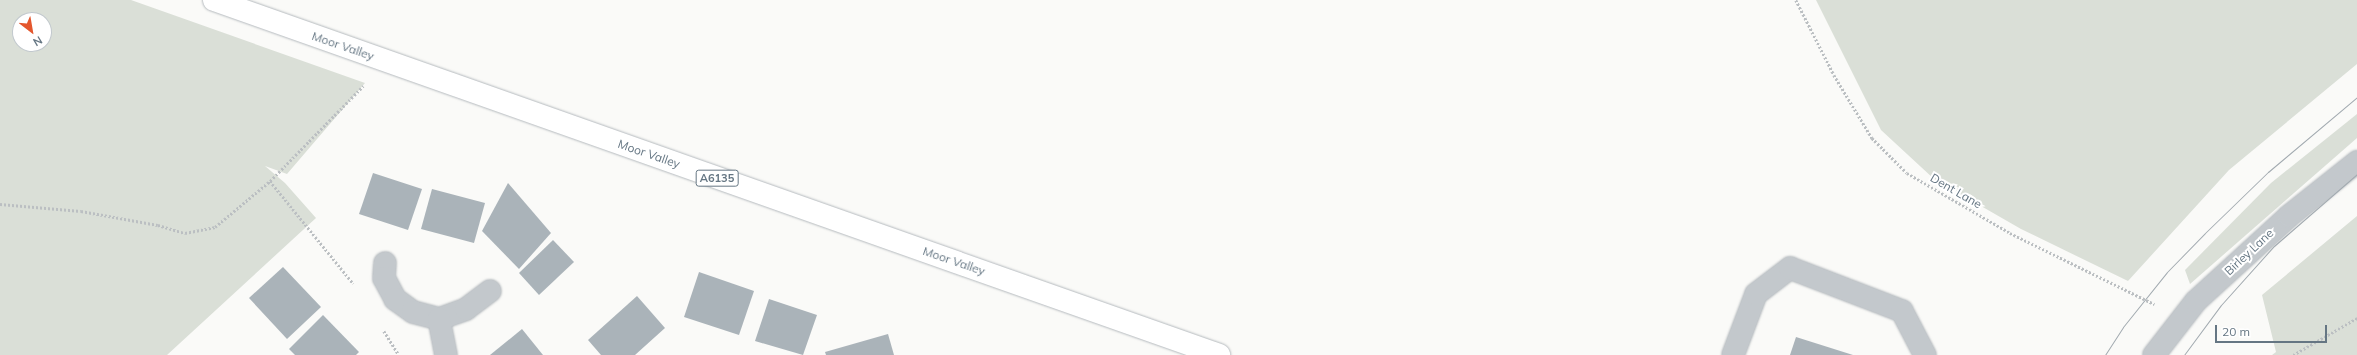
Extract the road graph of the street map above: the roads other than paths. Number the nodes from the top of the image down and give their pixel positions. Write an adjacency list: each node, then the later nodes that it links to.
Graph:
1 (214, 0): 7 (main road, Moor Valley / A6135)
2 (2357, 162): 10 (street, Birley Lane)
3 (385, 263): 5 (street)
4 (490, 291): 5 (street)
5 (439, 319): 6 (street)
6 (446, 355)
7 (1219, 355)
8 (1733, 355): 9 (street)
9 (1925, 355)
10 (2154, 355)

